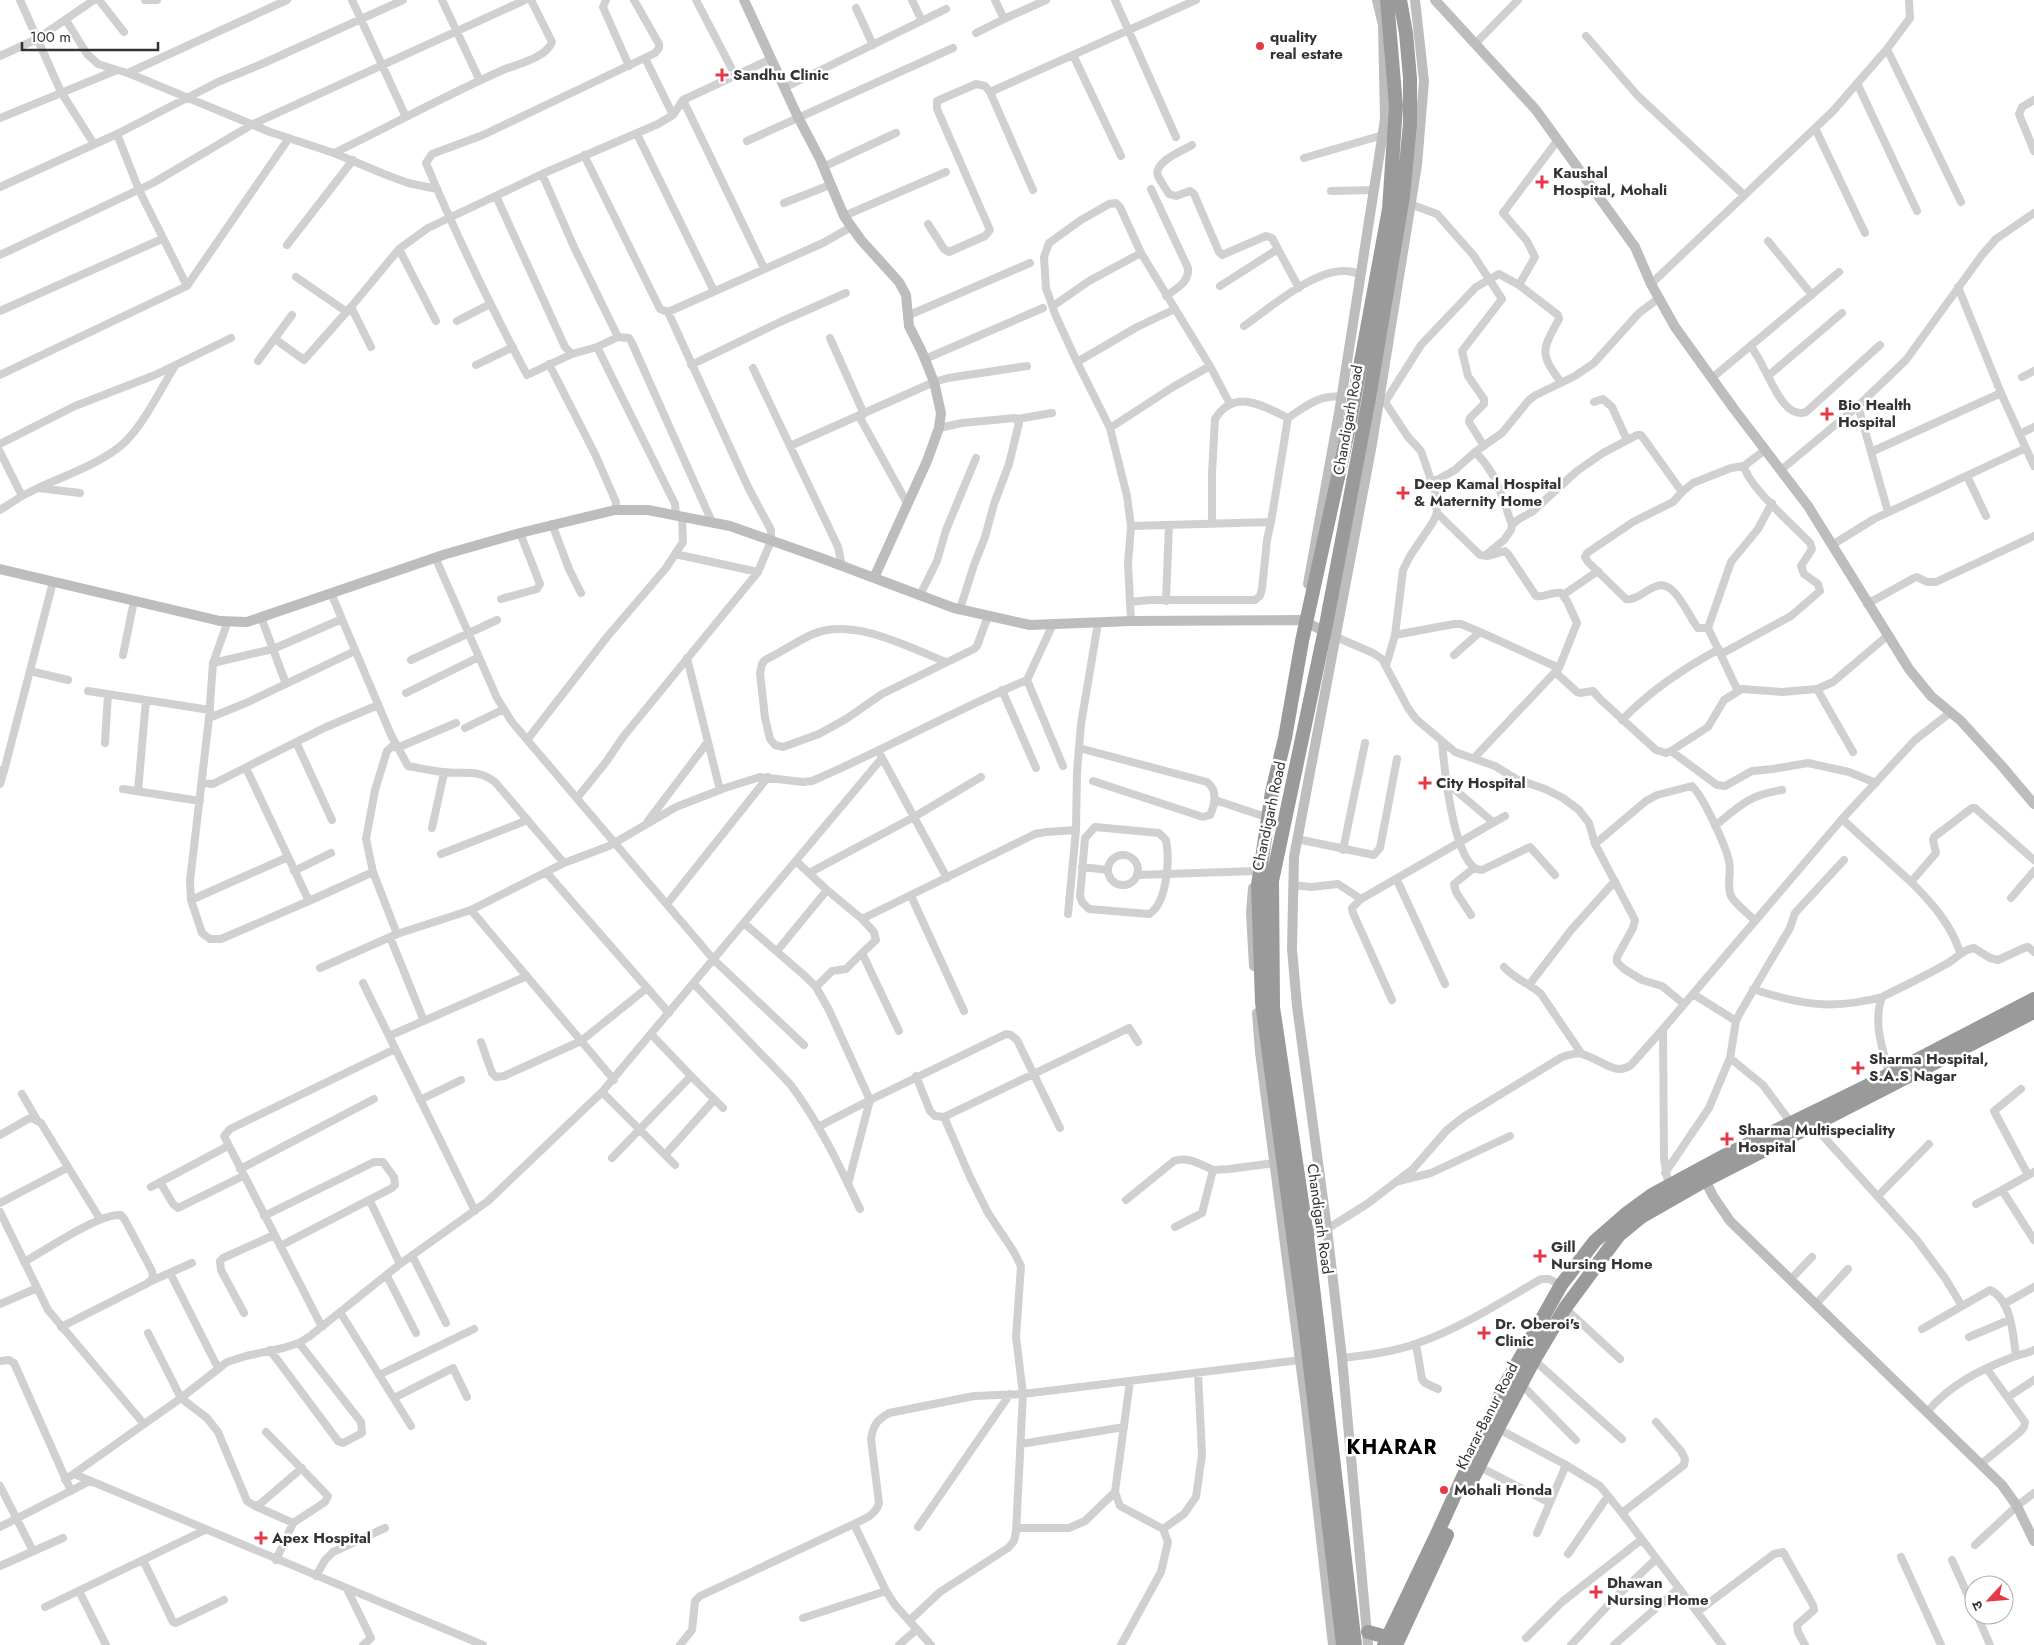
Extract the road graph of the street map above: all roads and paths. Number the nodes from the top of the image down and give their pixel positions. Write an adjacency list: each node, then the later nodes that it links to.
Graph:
1 (20, 0): 39 (street)
2 (99, 0): 36 (street)
3 (146, 0): 4 (street)
4 (157, 0)
5 (287, 0): 51 (street)
6 (352, 0): 32 (street)
7 (403, 0): 32 (street)
8 (442, 0): 35 (street)
9 (525, 0): 35 (street)
10 (531, 0): 53 (street)
11 (606, 0): 49 (street)
12 (634, 0): 46 (street)
13 (696, 0): 52 (street)
14 (744, 0): 47 (street)
15 (912, 0): 33 (street)
16 (995, 0): 30 (street)
17 (1046, 0): 30 (street)
18 (1115, 0): 34 (street)
19 (1196, 0): 34 (street)
20 (1377, 0): 70 (street)
21 (1388, 0): 594 (highway, bridge)
22 (1400, 0): 595 (highway, Chandigarh Road, bridge)
23 (1414, 0): 98 (street)
24 (1435, 0): 40 (street)
25 (1518, 0): 40 (street)
26 (1909, 0): 43 (street)
27 (90, 1): 31 (street)
28 (856, 8): 41 (street)
29 (946, 9): 33 (street)
30 (1004, 19): 37 (street)
31 (66, 20): 39 (street); 50 (street)
32 (360, 20): 48 (street); 58 (street)
33 (922, 21): 41 (street)
34 (1130, 30): 44 (street); 71 (street)
35 (457, 31): 48 (street); 53 (street)
36 (124, 32)
37 (976, 33)
38 (1586, 36): 94 (street)
39 (38, 39): 45 (street); 56 (street)
40 (1475, 44): 73 (street)
41 (874, 45): 55 (street)
42 (953, 48): 64 (street)
43 (1888, 49): 54 (street); 96 (street)
44 (1073, 55): 57 (street); 80 (street)
45 (0, 56)
46 (645, 58): 49 (street); 61 (street)
47 (771, 59): 52 (street); 55 (street)
48 (382, 65): 63 (street); 65 (street)
49 (629, 66): 88 (street)
50 (116, 70): 51 (street); 56 (street)
51 (128, 73): 58 (street)
52 (735, 75): 59 (street)
53 (480, 81): 63 (street)
54 (1857, 83): 66 (street); 99 (street)
55 (784, 88): 64 (street)
56 (61, 92): 62 (street); 75 (street)
57 (990, 92): 91 (street); 103 (street)
58 (185, 98): 65 (street); 68 (street)
59 (683, 100): 61 (street); 114 (street)
60 (2034, 100): 77 (street)
61 (673, 115): 69 (street)
62 (0, 118)
63 (406, 118): 78 (street)
64 (798, 118): 74 (street); 83 (street)
65 (252, 124): 72 (street); 90 (street)
66 (1815, 128): 94 (street); 105 (street)
67 (896, 133): 83 (street)
68 (117, 134): 75 (street); 90 (street)
69 (637, 134): 79 (street); 125 (street)
70 (1383, 135): 81 (street); 92 (street)
71 (1176, 137)
72 (289, 138): 78 (street); 121 (street)
73 (1557, 141): 119 (street); 120 (street)
74 (748, 142)
75 (94, 144): 87 (street)
76 (1192, 145): 110 (street)
77 (2034, 151)
78 (334, 152): 82 (street)
79 (584, 155): 85 (street); 136 (street)
80 (1121, 156)
81 (1304, 158)
82 (353, 160): 88 (street); 108 (street)
83 (823, 167): 86 (street)
84 (946, 172): 101 (street)
85 (542, 174): 95 (street); 143 (street)
86 (830, 185): 97 (street); 101 (street)
87 (0, 188)
88 (437, 189): 102 (street)
89 (1151, 189): 128 (street)
90 (139, 190): 106 (street); 112 (street)
91 (1033, 190)
92 (1374, 190): 93 (street); 116 (street)
93 (1331, 191)
94 (1744, 195): 120 (street)
95 (496, 196): 102 (street); 152 (street)
96 (1961, 202)
97 (784, 203)
98 (1410, 204): 118 (street); 172 (street)
99 (1917, 211)
100 (2034, 213): 123 (street)
101 (844, 216): 104 (street)
102 (448, 218): 109 (street); 130 (street)
103 (928, 224)
104 (851, 227): 114 (street); 139 (street)
105 (1865, 233)
106 (162, 239): 121 (street); 135 (street)
107 (1768, 241): 127 (street)
108 (287, 245)
109 (399, 249): 134 (street); 140 (street)
110 (1278, 249): 122 (street); 124 (street)
111 (1141, 253): 128 (street); 131 (street); 131 (street)
112 (0, 255)
113 (1030, 263): 139 (street)
114 (764, 268): 125 (street)
115 (1839, 272): 127 (street)
116 (1361, 274): 124 (street); 171 (street)
117 (296, 277): 134 (street)
118 (1490, 278): 119 (street); 172 (street); 187 (street)
119 (1519, 284): 169 (street)
120 (1651, 284): 129 (street)
121 (187, 286): 164 (street)
122 (1220, 286)
123 (1958, 287): 170 (street); 175 (street)
124 (1299, 288): 142 (street)
125 (714, 292): 136 (street)
126 (846, 293): 159 (street)
127 (1812, 294): 148 (street)
128 (1166, 296): 133 (street)
129 (1659, 298): 167 (street); 169 (street)
130 (490, 304): 141 (street); 150 (street)
131 (1052, 306): 155 (street)
132 (1043, 308): 153 (street)
133 (1175, 309): 155 (street); 161 (street)
134 (349, 310): 146 (street); 149 (street)
135 (0, 311)
136 (668, 312): 159 (street)
137 (1842, 313): 165 (street)
138 (292, 316): 146 (street)
139 (908, 316): 153 (street)
140 (436, 321)
141 (457, 321)
142 (1244, 326)
143 (618, 337): 151 (street); 212 (street)
144 (231, 338): 156 (street)
145 (830, 338): 177 (street)
146 (275, 339): 154 (street)
147 (1880, 345): 165 (street)
148 (1751, 346): 165 (street); 167 (street)
149 (371, 347)
150 (513, 347): 157 (street); 158 (street)
151 (597, 347): 152 (street); 210 (street)
152 (572, 354): 157 (street)
153 (925, 358): 168 (street)
154 (258, 361)
155 (1077, 362): 182 (street)
156 (176, 364): 185 (street); 200 (street)
157 (549, 364): 207 (street)
158 (476, 365)
159 (691, 365): 221 (street)
160 (1027, 366): 168 (street)
161 (1210, 366): 174 (street); 182 (street)
162 (753, 368): 186 (street)
163 (2034, 371): 166 (street)
164 (0, 375)
165 (1768, 376)
166 (2022, 377)
167 (1712, 378): 189 (street)
168 (934, 382): 177 (street); 181 (street)
169 (1560, 382): 187 (street)
170 (2001, 393): 183 (street); 192 (street)
171 (1342, 397): 178 (street); 246 (street)
172 (1383, 399): 199 (street); 256 (street)
173 (1594, 402): 184 (street)
174 (1230, 404): 178 (street); 215 (street)
175 (1858, 406): 192 (street); 197 (street)
176 (1052, 413): 179 (street)
177 (862, 415): 186 (street); 204 (street)
178 (1288, 418): 213 (street)
179 (1017, 419): 181 (street); 241 (street)
180 (2034, 426): 183 (street)
181 (939, 428): 204 (street)
182 (1110, 428): 218 (street)
183 (2020, 434): 188 (street)
184 (1627, 440): 201 (street); 217 (street)
185 (0, 444)
186 (790, 446): 226 (street)
187 (1484, 446): 191 (street)
188 (2026, 448): 196 (street); 198 (street)
189 (1766, 450): 195 (street); 197 (street)
190 (0, 452): 194 (street)
191 (1475, 452): 199 (street); 217 (street)
192 (1871, 452): 208 (street)
193 (976, 458): 234 (street)
194 (2, 461): 203 (street)
195 (1744, 466): 201 (street); 205 (street)
196 (2034, 466)
197 (1781, 470): 222 (street)
198 (1967, 476): 208 (street); 211 (street)
199 (1431, 480): 209 (street)
200 (38, 488): 202 (street); 203 (street)
201 (1682, 492): 229 (street)
202 (80, 493)
203 (22, 496): 206 (street)
204 (907, 503): 230 (street)
205 (1772, 503): 251 (street); 259 (street)
206 (0, 510)
207 (615, 510): 210 (street); 214 (street)
208 (1888, 512): 222 (street)
209 (1437, 513): 224 (street); 254 (street)
210 (679, 516): 212 (street); 223 (street)
211 (1986, 516)
212 (712, 522): 221 (street)
213 (1271, 522): 215 (street); 238 (street)
214 (552, 524): 219 (street); 233 (street)
215 (1212, 524): 216 (street)
216 (1169, 525): 218 (street); 238 (street)
217 (1512, 525): 224 (street)
218 (1131, 526): 239 (street)
219 (520, 533): 225 (street); 236 (street)
220 (2034, 536): 240 (street)
221 (771, 540): 226 (street); 228 (street)
222 (1832, 545): 240 (street)
223 (675, 554): 228 (street); 287 (street)
224 (1484, 556): 235 (street)
225 (435, 557): 232 (street); 253 (street)
226 (842, 566): 230 (street)
227 (0, 569): 231 (street)
228 (758, 572): 263 (street)
229 (1598, 572): 235 (street); 251 (street)
230 (874, 578): 234 (street)
231 (53, 582): 237 (street); 269 (street)
232 (331, 593): 243 (street); 244 (street)
233 (581, 593)
234 (920, 595): 241 (street)
235 (1563, 595): 268 (street)
236 (501, 599)
237 (134, 601): 247 (street); 260 (street)
238 (1166, 601): 239 (street)
239 (1130, 602): 248 (street)
240 (1867, 604): 255 (street)
241 (960, 610): 242 (street)
242 (988, 616): 250 (street); 265 (street)
243 (261, 617): 247 (street); 257 (street)
244 (342, 619): 257 (street); 258 (street)
245 (497, 620): 253 (street)
246 (1301, 620): 248 (street); 256 (street); 322 (street)
247 (228, 621): 266 (street)
248 (1131, 621): 249 (street)
249 (1098, 623): 250 (street); 294 (street)
250 (1053, 624): 271 (street)
251 (1708, 628): 259 (street)
252 (1480, 632): 254 (street); 261 (street); 268 (street)
253 (468, 634): 262 (street); 264 (street)
254 (1395, 634): 267 (street)
255 (1887, 636): 273 (street); 282 (street)
256 (1336, 637): 267 (street); 333 (street)
257 (273, 649): 266 (street); 272 (street)
258 (355, 651): 272 (street); 280 (street)
259 (1720, 651): 276 (street); 284 (street)
260 (123, 655)
261 (1454, 655)
262 (479, 657): 277 (street); 281 (street)
263 (687, 658): 290 (street); 318 (street)
264 (411, 660)
265 (946, 662): 265 (street)
266 (213, 663): 283 (street)
267 (1386, 666): 292 (street)
268 (1557, 670): 284 (street); 298 (street)
269 (30, 672): 270 (street); 303 (street)
270 (68, 680)
271 (1027, 680): 274 (street); 300 (street)
272 (286, 684): 283 (street)
273 (1816, 689): 276 (street); 296 (street)
274 (1002, 690): 297 (street); 302 (street)
275 (88, 691): 278 (street)
276 (1738, 691): 295 (street)
277 (406, 693)
278 (108, 694): 279 (street); 289 (street)
279 (146, 700): 283 (street); 317 (street)
280 (378, 705): 288 (street); 293 (street)
281 (504, 709): 286 (street); 287 (street)
282 (1951, 712): 311 (street); 321 (street)
283 (210, 714): 309 (street)
284 (1622, 720): 295 (street)
285 (456, 724): 293 (street)
286 (465, 728)
287 (527, 740): 318 (street)
288 (296, 742): 301 (street); 326 (street)
289 (105, 743)
290 (708, 743): 315 (street); 329 (street)
291 (1365, 743): 337 (street)
292 (1442, 743): 298 (street); 310 (street)
293 (396, 746): 304 (street); 350 (street)
294 (1079, 748): 319 (street); 332 (street)
295 (1671, 752): 305 (street)
296 (1853, 752)
297 (880, 755): 306 (street); 324 (street); 343 (street)
298 (1474, 758): 336 (street)
299 (1396, 759): 337 (street)
300 (1063, 766)
301 (246, 768): 309 (street); 340 (street)
302 (1036, 768)
303 (2, 770): 312 (street)
304 (444, 772): 327 (street); 331 (street)
305 (1702, 774): 311 (street); 313 (street)
306 (768, 777): 315 (street); 368 (street)
307 (980, 778): 324 (street)
308 (1093, 781): 319 (street)
309 (202, 783): 320 (street)
310 (1447, 783): 328 (street); 334 (street)
311 (1876, 783): 325 (street)
312 (0, 784)
313 (1692, 786): 330 (street); 336 (street)
314 (123, 789): 317 (street)
315 (720, 790): 329 (street)
316 (1782, 790): 330 (street)
317 (138, 791): 320 (street)
318 (578, 798): 335 (street)
319 (1215, 800): 322 (street)
320 (200, 801): 366 (street)
321 (2034, 804)
322 (1263, 816): 349 (street)
323 (1505, 816): 328 (street)
324 (914, 817): 353 (street); 357 (street)
325 (1842, 819): 360 (street); 373 (street)
326 (332, 820)
327 (528, 820): 339 (street); 344 (street)
328 (1493, 822): 334 (street)
329 (646, 825): 335 (street)
330 (1715, 826): 373 (street)
331 (432, 828)
332 (1076, 830): 357 (street); 370 (street)
333 (1297, 839): 337 (street); 361 (street)
334 (1459, 841): 346 (street); 358 (street)
335 (615, 843): 344 (street); 368 (street)
336 (1595, 844): 359 (street)
337 (1343, 850)
338 (330, 853): 348 (street)
339 (441, 854)
340 (288, 857): 348 (street); 366 (street)
341 (1844, 860): 390 (street)
342 (2034, 860): 360 (street)
343 (796, 861): 353 (street); 374 (street)
344 (564, 863): 351 (street)
345 (1082, 867): 347 (street); 355 (street); 355 (street)
346 (1474, 868): 356 (street); 371 (street)
347 (1108, 870): 354 (street); 354 (street)
348 (294, 871): 367 (street)
349 (1255, 871): 355 (street); 439 (street)
350 (372, 872): 367 (street); 375 (street)
351 (546, 872): 369 (street); 389 (street)
352 (2034, 872): 364 (street)
353 (808, 873): 362 (street)
354 (1137, 875): 355 (street)
355 (1166, 875)
356 (1556, 876)
357 (947, 878): 363 (street)
358 (1397, 880): 365 (street); 386 (street)
359 (1615, 881): 387 (street); 395 (street)
360 (1911, 882): 377 (street)
361 (1293, 886): 365 (street); 463 (street)
362 (827, 890): 372 (street); 376 (street)
363 (911, 896): 372 (street); 396 (street)
364 (2012, 898)
365 (1361, 899): 394 (street)
366 (191, 900): 367 (street)
367 (309, 901)
368 (667, 904): 380 (street)
369 (471, 910): 375 (street); 383 (street)
370 (1068, 914)
371 (1471, 915)
372 (862, 919): 379 (street)
373 (1755, 920): 391 (street)
374 (745, 924): 376 (street); 380 (street)
375 (393, 935): 382 (street); 399 (street)
376 (777, 951): 388 (street)
377 (1960, 952): 378 (street); 392 (street)
378 (2034, 952)
379 (862, 953): 388 (street); 402 (street)
380 (714, 960): 385 (street); 408 (street)
381 (1504, 966): 387 (street)
382 (320, 968)
383 (527, 976): 399 (street); 405 (street)
384 (363, 983): 404 (street)
385 (694, 984): 398 (street); 430 (street)
386 (1445, 984)
387 (1529, 984): 410 (street)
388 (816, 987): 424 (street)
389 (647, 988): 398 (street); 405 (street)
390 (1753, 989): 392 (street); 400 (street)
391 (1693, 994): 395 (street); 400 (street)
392 (1882, 997): 413 (street)
393 (2034, 999): 413 (highway)
394 (1392, 1000)
395 (1684, 1004): 401 (street)
396 (964, 1011)
397 (2034, 1012): 429 (highway, Kharar-Banur Road)
398 (668, 1013): 403 (street)
399 (424, 1021): 404 (street)
400 (1736, 1021): 411 (street)
401 (1663, 1029): 410 (street); 449 (street)
402 (899, 1031)
403 (651, 1034): 414 (street); 417 (street)
404 (389, 1036): 409 (street)
405 (581, 1040): 406 (street); 417 (street)
406 (481, 1042)
407 (1138, 1042): 412 (street)
408 (804, 1045)
409 (395, 1049): 422 (street); 436 (street)
410 (1581, 1053): 447 (street)
411 (1730, 1058): 428 (street); 449 (street)
412 (1033, 1073): 415 (street); 426 (street); 431 (street)
413 (1889, 1074): 428 (highway)
414 (691, 1076): 423 (street); 432 (street)
415 (916, 1076): 424 (street); 426 (street)
416 (460, 1080): 422 (street)
417 (614, 1080): 419 (street)
418 (2021, 1089): 444 (street)
419 (602, 1092): 432 (street); 458 (street)
420 (22, 1094): 427 (street)
421 (374, 1100): 443 (street)
422 (420, 1100): 458 (street)
423 (714, 1100): 425 (street); 437 (street)
424 (870, 1100): 430 (street); 448 (street)
425 (723, 1108)
426 (944, 1117): 516 (street)
427 (37, 1120): 433 (street); 441 (street)
428 (1792, 1124): 445 (highway)
429 (1813, 1126): 445 (highway, Kharar-Banur Road); 452 (street)
430 (818, 1127): 448 (street)
431 (1060, 1128)
432 (640, 1130): 437 (street); 438 (street)
433 (0, 1134)
434 (1510, 1136): 447 (street)
435 (1929, 1144): 452 (street)
436 (228, 1146): 443 (street); 446 (street)
437 (665, 1156): 440 (street)
438 (612, 1158)
439 (1275, 1163): 442 (street); 464 (street)
440 (675, 1164)
441 (67, 1168): 455 (street); 461 (street)
442 (1213, 1170): 453 (street); 462 (street)
443 (242, 1172): 446 (street); 460 (street)
444 (2031, 1173): 451 (street)
445 (1702, 1175): 449 (highway, Kharar-Banur Road); 476 (street)
446 (160, 1182): 450 (street)
447 (1397, 1182): 463 (street)
448 (848, 1184): 457 (street)
449 (1668, 1186): 478 (highway); 485 (highway, Kharar-Banur Road)
450 (151, 1187)
451 (2002, 1190): 456 (street); 466 (street)
452 (1878, 1196): 484 (street)
453 (1126, 1200)
454 (370, 1201): 460 (street); 467 (street); 472 (street)
455 (0, 1202)
456 (1976, 1204)
457 (860, 1209)
458 (475, 1211): 468 (street)
459 (0, 1212): 470 (street)
460 (264, 1216): 465 (street)
461 (100, 1219): 470 (street); 477 (street)
462 (1175, 1227)
463 (1327, 1229): 464 (street); 502 (street)
464 (1284, 1233): 504 (street)
465 (274, 1235): 467 (street); 487 (street)
466 (2034, 1240)
467 (280, 1246): 491 (street)
468 (412, 1255): 472 (street); 489 (street)
469 (1812, 1257): 476 (street)
470 (24, 1262): 480 (street)
471 (192, 1263): 474 (street)
472 (400, 1264): 475 (street)
473 (1848, 1269): 482 (street)
474 (170, 1273): 477 (street); 507 (street)
475 (387, 1276): 486 (street); 495 (street)
476 (1791, 1279): 482 (street)
477 (148, 1283): 490 (street)
478 (1561, 1285): 498 (street); 526 (highway)
479 (2034, 1287): 483 (street)
480 (36, 1288): 481 (street); 490 (street)
481 (0, 1304)
482 (1816, 1304): 521 (street)
483 (2004, 1304): 484 (street); 488 (street)
484 (1962, 1306): 493 (street)
485 (1565, 1308): 503 (street); 505 (highway, Kharar-Banur Road)
486 (340, 1312): 491 (street); 510 (street)
487 (244, 1313)
488 (2009, 1320): 496 (street); 501 (street)
489 (446, 1323)
490 (61, 1327): 523 (street)
491 (322, 1327): 497 (street)
492 (474, 1329): 510 (street)
493 (1922, 1329)
494 (148, 1333): 518 (street)
495 (416, 1333)
496 (1969, 1337)
497 (299, 1343): 499 (street); 499 (street)
498 (1416, 1344): 502 (street); 514 (street)
499 (270, 1350): 507 (street)
500 (2034, 1350): 501 (street)
501 (2016, 1356): 508 (street)
502 (1342, 1358): 582 (street)
503 (1620, 1359)
504 (1300, 1360): 509 (street); 593 (street)
505 (1534, 1360): 513 (highway, Kharar-Banur Road); 528 (street)
506 (0, 1361): 536 (street)
507 (218, 1368): 518 (street)
508 (1987, 1369): 517 (street); 521 (street)
509 (1198, 1372): 512 (street); 554 (street)
510 (379, 1375): 519 (street)
511 (2034, 1380): 517 (street)
512 (1130, 1381): 516 (street); 525 (street)
513 (1521, 1384): 526 (highway, Kharar-Banur Road); 529 (street)
514 (1438, 1389)
515 (1010, 1394): 516 (street); 549 (street); 551 (street)
516 (1023, 1394): 530 (street)
517 (2008, 1397): 532 (street)
518 (181, 1398): 523 (street); 544 (street)
519 (394, 1398): 520 (street); 524 (street)
520 (467, 1398)
521 (1928, 1411): 532 (street)
522 (1656, 1422): 546 (street)
523 (144, 1424): 535 (street)
524 (411, 1426)
525 (1124, 1426): 530 (street); 540 (street)
526 (1492, 1426): 531 (street); 533 (highway, Kharar-Banur Road); 584 (highway)
527 (266, 1432): 534 (street)
528 (1622, 1439)
529 (1576, 1440)
530 (1021, 1444): 553 (street)
531 (1566, 1464): 542 (street); 543 (street)
532 (1981, 1464): 545 (street)
533 (1478, 1466): 543 (street); 584 (highway, Kharar-Banur Road)
534 (302, 1468): 544 (street); 548 (street)
535 (74, 1474): 536 (street); 537 (street)
536 (65, 1480): 539 (street)
537 (90, 1481): 539 (street); 555 (street)
538 (0, 1486): 547 (street)
539 (71, 1491): 547 (street)
540 (1115, 1492): 553 (street); 554 (street)
541 (2034, 1493): 545 (street)
542 (1608, 1496): 546 (street); 562 (street)
543 (1550, 1503): 556 (street)
544 (255, 1506): 548 (street)
545 (2017, 1506): 559 (street); 560 (street)
546 (1622, 1513): 558 (street)
547 (17, 1518): 550 (street); 561 (street)
548 (293, 1523): 566 (street)
549 (854, 1524): 574 (street); 589 (street)
550 (0, 1527)
551 (918, 1527)
552 (385, 1528): 569 (street)
553 (1016, 1528): 579 (street)
554 (1163, 1529): 592 (street)
555 (205, 1530): 565 (street); 566 (street)
556 (1537, 1533)
557 (63, 1538): 561 (street)
558 (1641, 1540): 564 (street); 583 (street)
559 (2034, 1541)
560 (1975, 1545)
561 (32, 1551): 568 (street)
562 (1568, 1554)
563 (1901, 1558): 599 (street)
564 (1656, 1559): 571 (street); 596 (street)
565 (143, 1560): 573 (street); 575 (street)
566 (276, 1560): 569 (street)
567 (1952, 1560): 570 (street)
568 (0, 1566)
569 (316, 1576): 572 (street)
570 (1964, 1587)
571 (1680, 1588): 577 (street); 597 (street)
572 (347, 1589): 587 (street); 588 (street)
573 (79, 1591): 576 (street); 586 (street)
574 (886, 1591): 578 (street); 579 (street)
575 (224, 1600)
576 (45, 1606)
577 (1697, 1612): 585 (street); 598 (street)
578 (803, 1618)
579 (909, 1621): 581 (street)
580 (1981, 1625): 600 (street)
581 (917, 1629): 590 (street); 591 (street)
582 (1368, 1638): 584 (highway)
583 (1526, 1638)
584 (1389, 1642)
585 (1718, 1644)
586 (106, 1645)
587 (363, 1645)
588 (483, 1645)
589 (680, 1645)
590 (899, 1645)
591 (931, 1645)
592 (1121, 1645)
593 (1333, 1645)
594 (1344, 1645)
595 (1356, 1645)
596 (1571, 1645)
597 (1614, 1645)
598 (1804, 1645)
599 (1940, 1645)
600 (1990, 1645)

